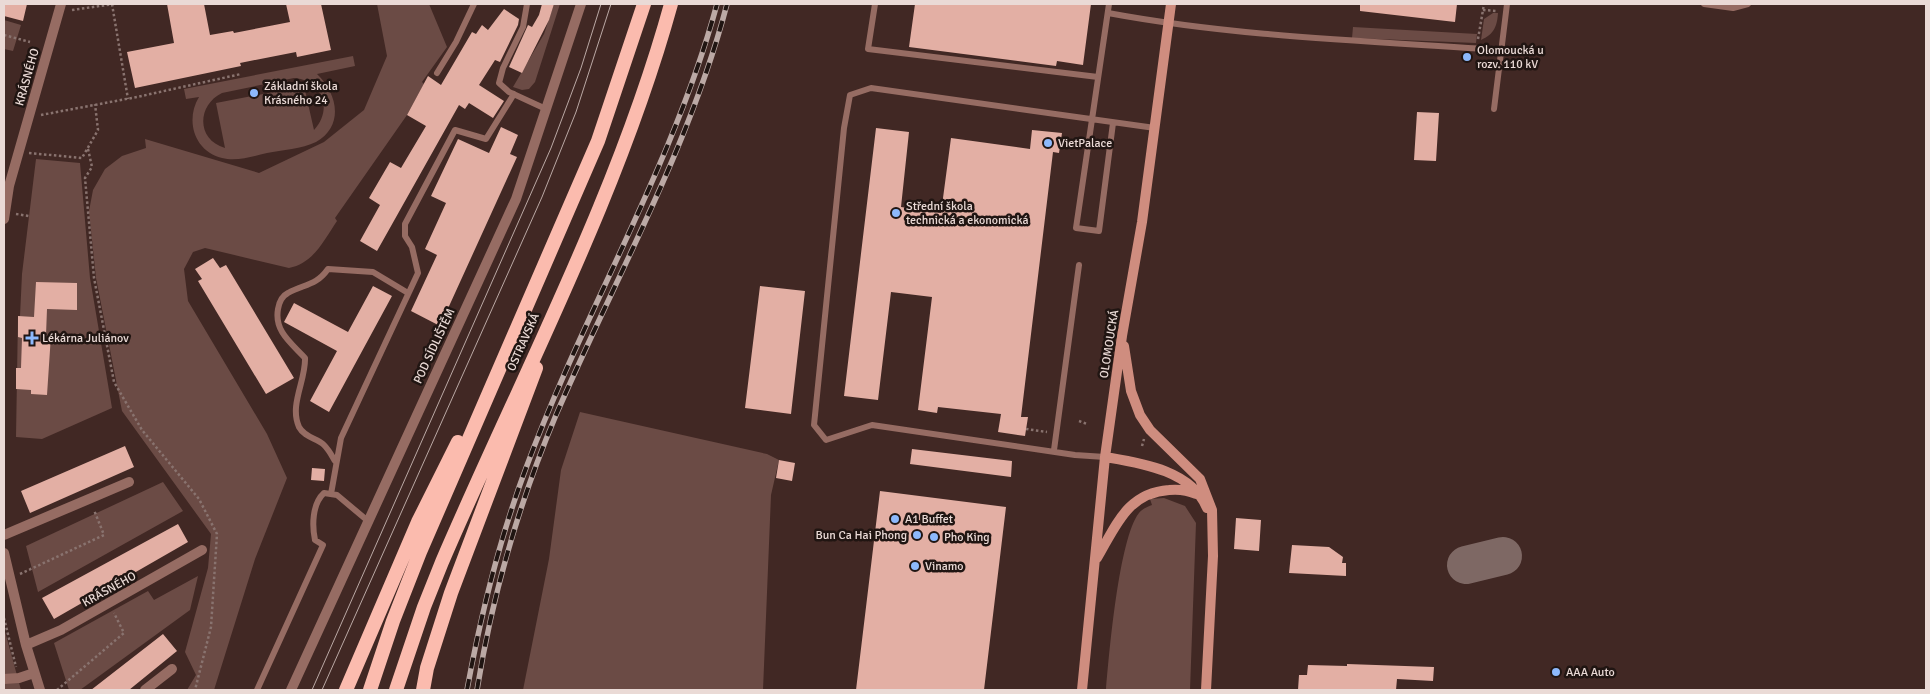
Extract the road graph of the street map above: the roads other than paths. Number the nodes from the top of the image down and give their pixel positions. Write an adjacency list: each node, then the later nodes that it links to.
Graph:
1 (61, 4): 24 (street, KRÁSNÉHO)
2 (474, 4): 16 (lane)
3 (527, 4): 18 (lane)
4 (581, 4): 19 (street, POD SÍDLIŠTĚM)
5 (644, 4): 30 (highway, OSTRAVSKÁ)
6 (671, 4): 28 (highway, OSTRAVSKÁ)
7 (875, 4): 17 (lane)
8 (1109, 4): 13 (lane)
9 (1171, 4): 14 (main road, OLOMOUCKÁ)
10 (1507, 4): 15 (lane)
11 (1704, 4): 12 (lane)
12 (1748, 4)
13 (1108, 13): 14 (lane); 17 (lane)
14 (1168, 25): 15 (lane); 23 (main road, OLOMOUCKÁ)
15 (1501, 50): 20 (lane)
16 (437, 74)
17 (1098, 77): 21 (lane)
18 (514, 94): 19 (lane); 27 (lane)
19 (546, 109): 37 (street, POD SÍDLIŠTĚM)
20 (1494, 109)
21 (1091, 120): 22 (lane); 22 (lane); 31 (lane)
22 (1113, 123): 23 (lane)
23 (1155, 128): 29 (main road, OLOMOUCKÁ)
24 (6, 185): 25 (street, KRÁSNÉHO)
25 (4, 219)
26 (1079, 265): 31 (lane)
27 (408, 293): 33 (lane); 33 (lane)
28 (559, 298): 53 (highway, OSTRAVSKÁ); 54 (highway)
29 (1122, 336): 32 (main road, OLOMOUCKÁ); 39 (main road)
30 (499, 370): 51 (highway); 52 (highway, OSTRAVSKÁ)
31 (1054, 450): 32 (lane)
32 (1105, 457): 36 (main road); 42 (main road, OLOMOUCKÁ)
33 (335, 462): 35 (lane)
34 (129, 482): 38 (street)
35 (330, 494): 37 (lane); 49 (lane)
36 (1201, 497): 39 (main road); 42 (main road)
37 (368, 521): 50 (street, POD SÍDLIŠTĚM)
38 (4, 535)
39 (1213, 535): 56 (main road)
40 (202, 550): 43 (street, KRÁSNÉHO)
41 (4, 553): 43 (street)
42 (1094, 564): 55 (main road, OLOMOUCKÁ)
43 (26, 645): 45 (street)
44 (172, 669): 48 (street)
45 (34, 673): 46 (street); 47 (street)
46 (4, 679)
47 (40, 690)
48 (145, 690)
49 (257, 690)
50 (291, 690)
51 (346, 690)
52 (370, 690)
53 (396, 690)
54 (423, 690)
55 (1082, 690)
56 (1206, 690)

